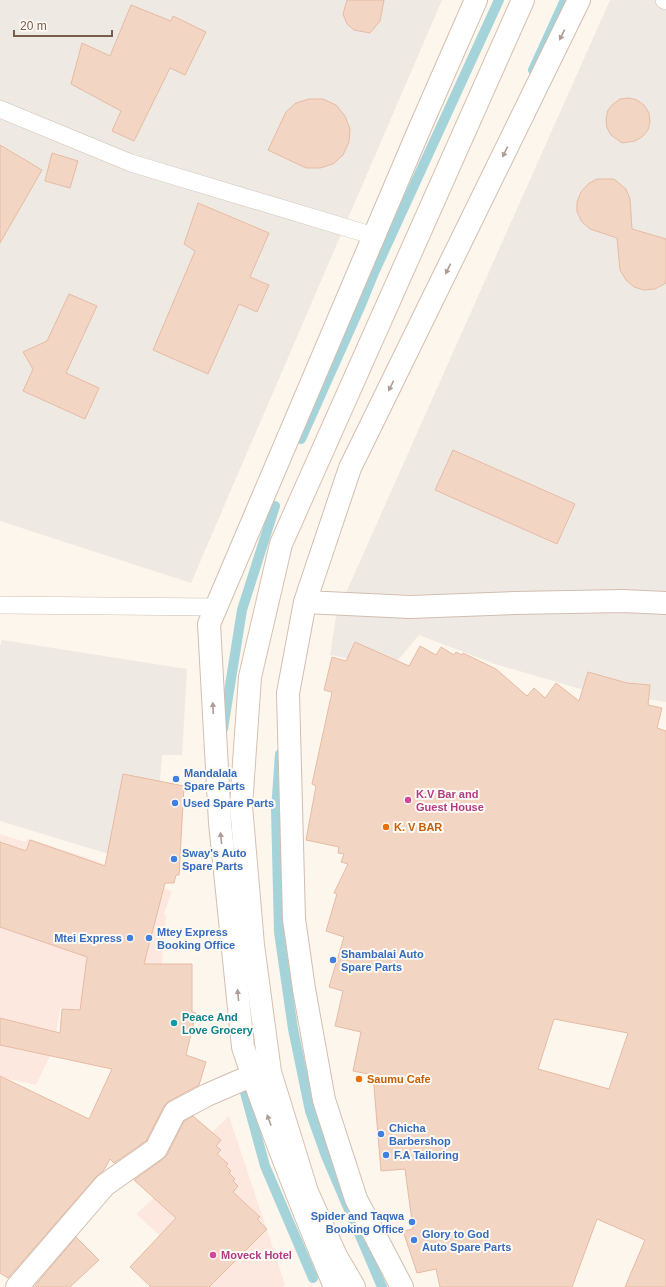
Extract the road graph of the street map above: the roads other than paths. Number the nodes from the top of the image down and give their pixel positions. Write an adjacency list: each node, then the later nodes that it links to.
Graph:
1 (476, 0): 5 (street)
2 (523, 0): 10 (street)
3 (579, 0): 6 (street, one-way to 6)
4 (0, 109): 5 (lane)
5 (374, 236): 9 (street)
6 (305, 602): 7 (street); 14 (street)
7 (666, 603)
8 (0, 605): 9 (lane)
9 (216, 607): 10 (street, one-way to 9)
10 (261, 1074): 11 (street); 12 (street, one-way to 10); 13 (street)
11 (17, 1287)
12 (335, 1287)
13 (354, 1287)
14 (402, 1287)

